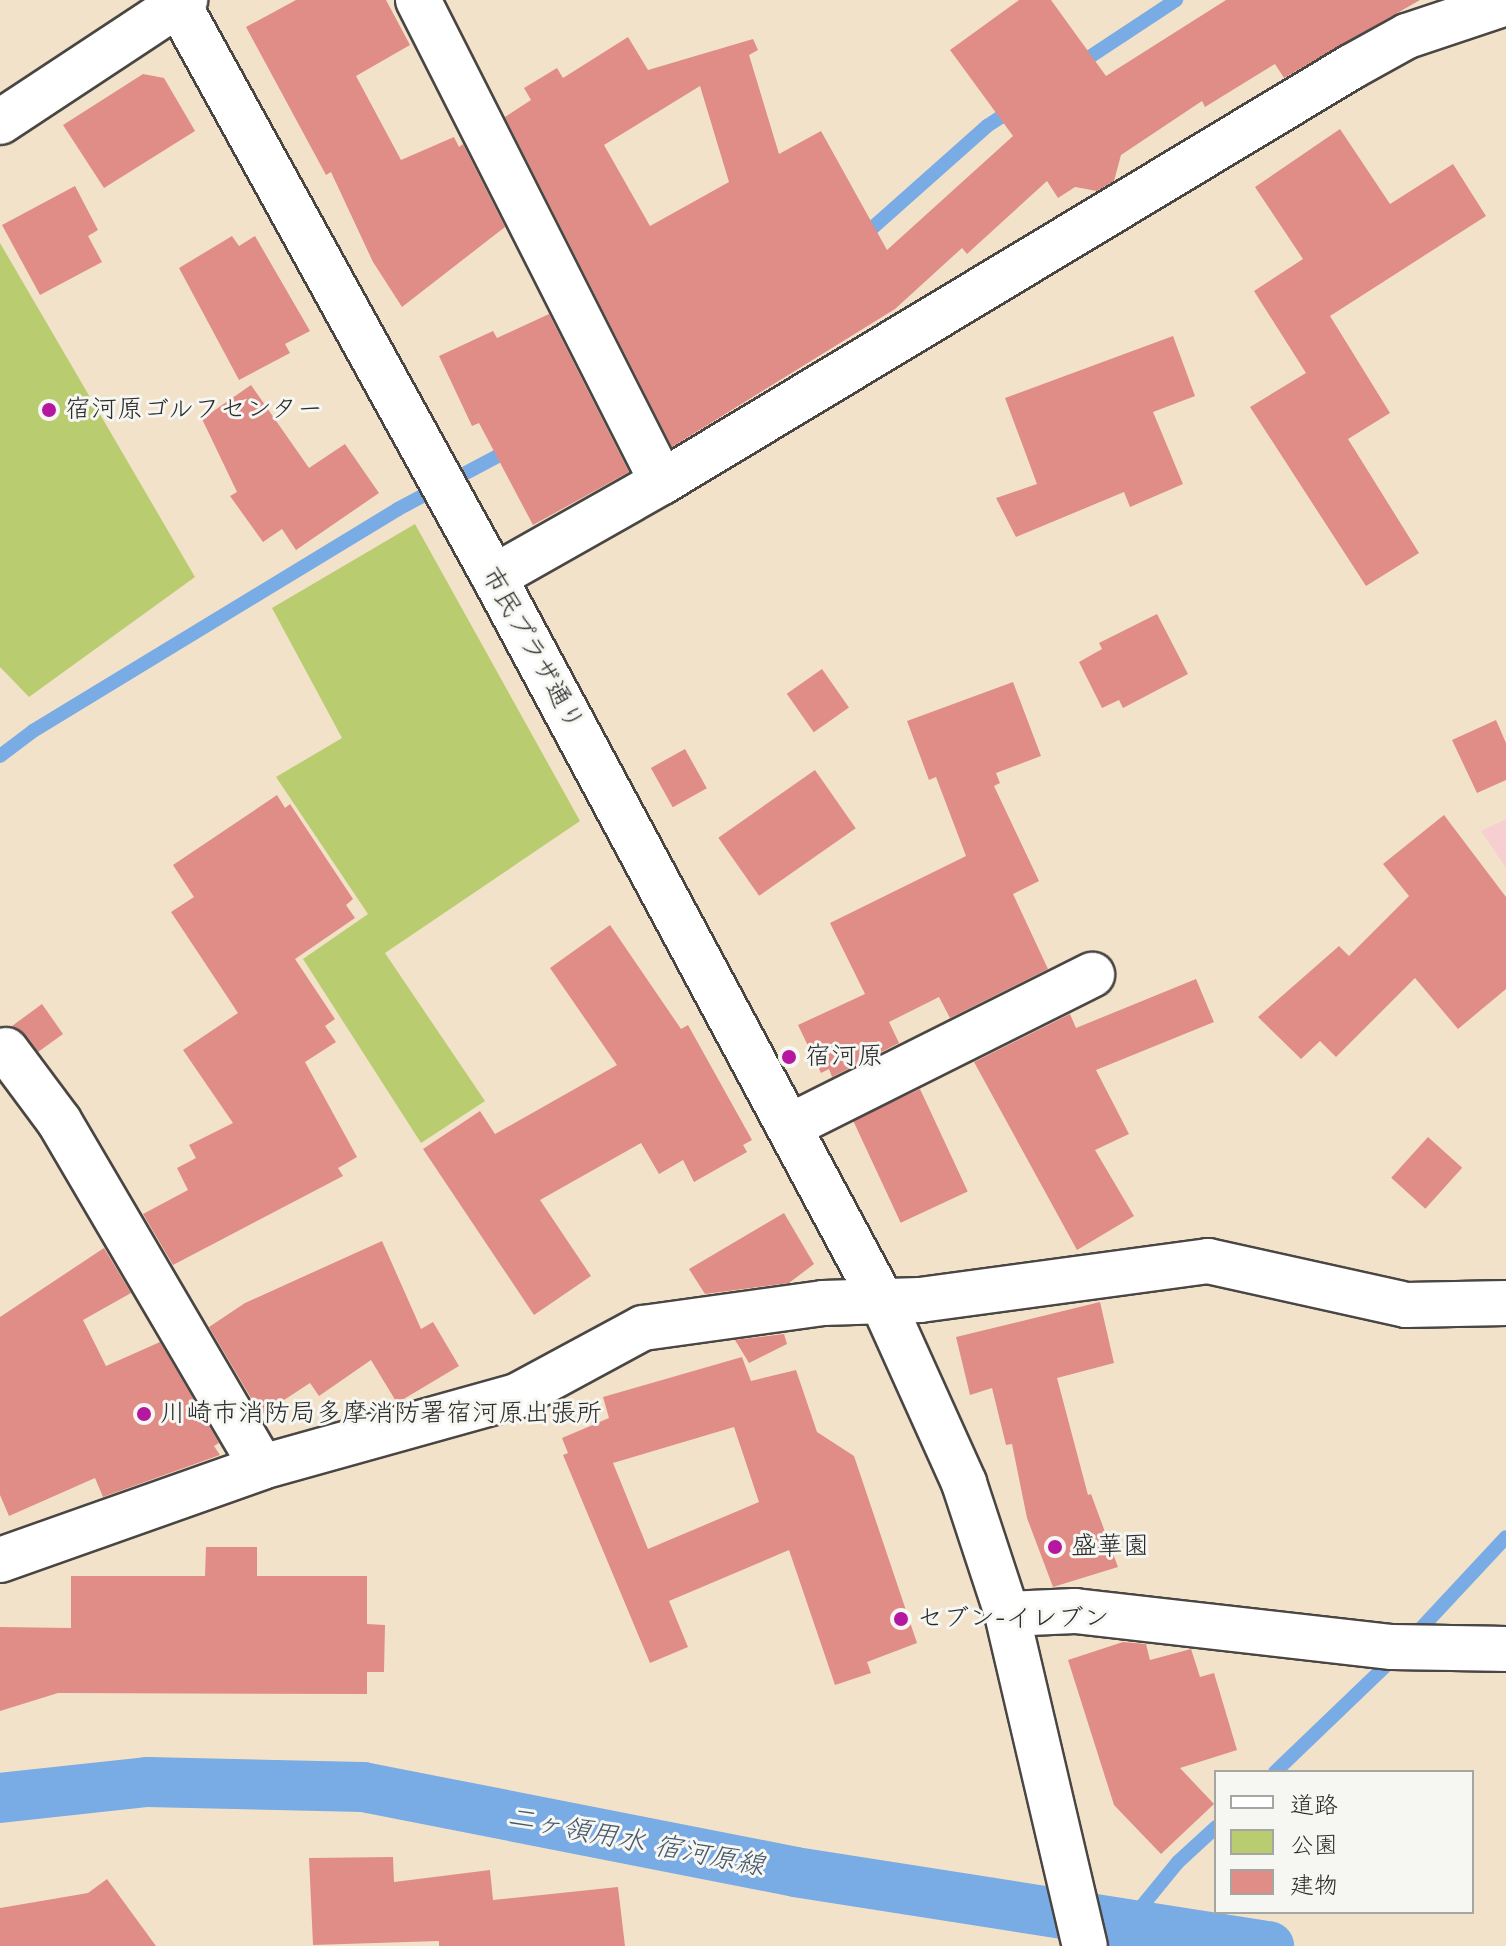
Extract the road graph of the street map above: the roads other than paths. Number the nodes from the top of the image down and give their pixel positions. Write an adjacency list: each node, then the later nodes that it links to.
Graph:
1 (418, 0): 5 (street)
2 (179, 1): 4 (street); 6 (street, 市民プラザ通り)
3 (1506, 3): 5 (street)
4 (0, 122)
5 (662, 482): 6 (street)
6 (494, 577): 9 (street, 市民プラザ通り)
7 (1092, 975): 9 (street)
8 (6, 1050): 12 (street)
9 (790, 1126): 10 (street, 市民プラザ通り)
10 (882, 1301): 11 (street); 12 (street); 14 (street, 市民プラザ通り)
11 (1506, 1303)
12 (262, 1467): 13 (street)
13 (0, 1560)
14 (1007, 1614): 15 (street); 16 (street, 市民プラザ通り)
15 (1506, 1649)
16 (1085, 1944)

